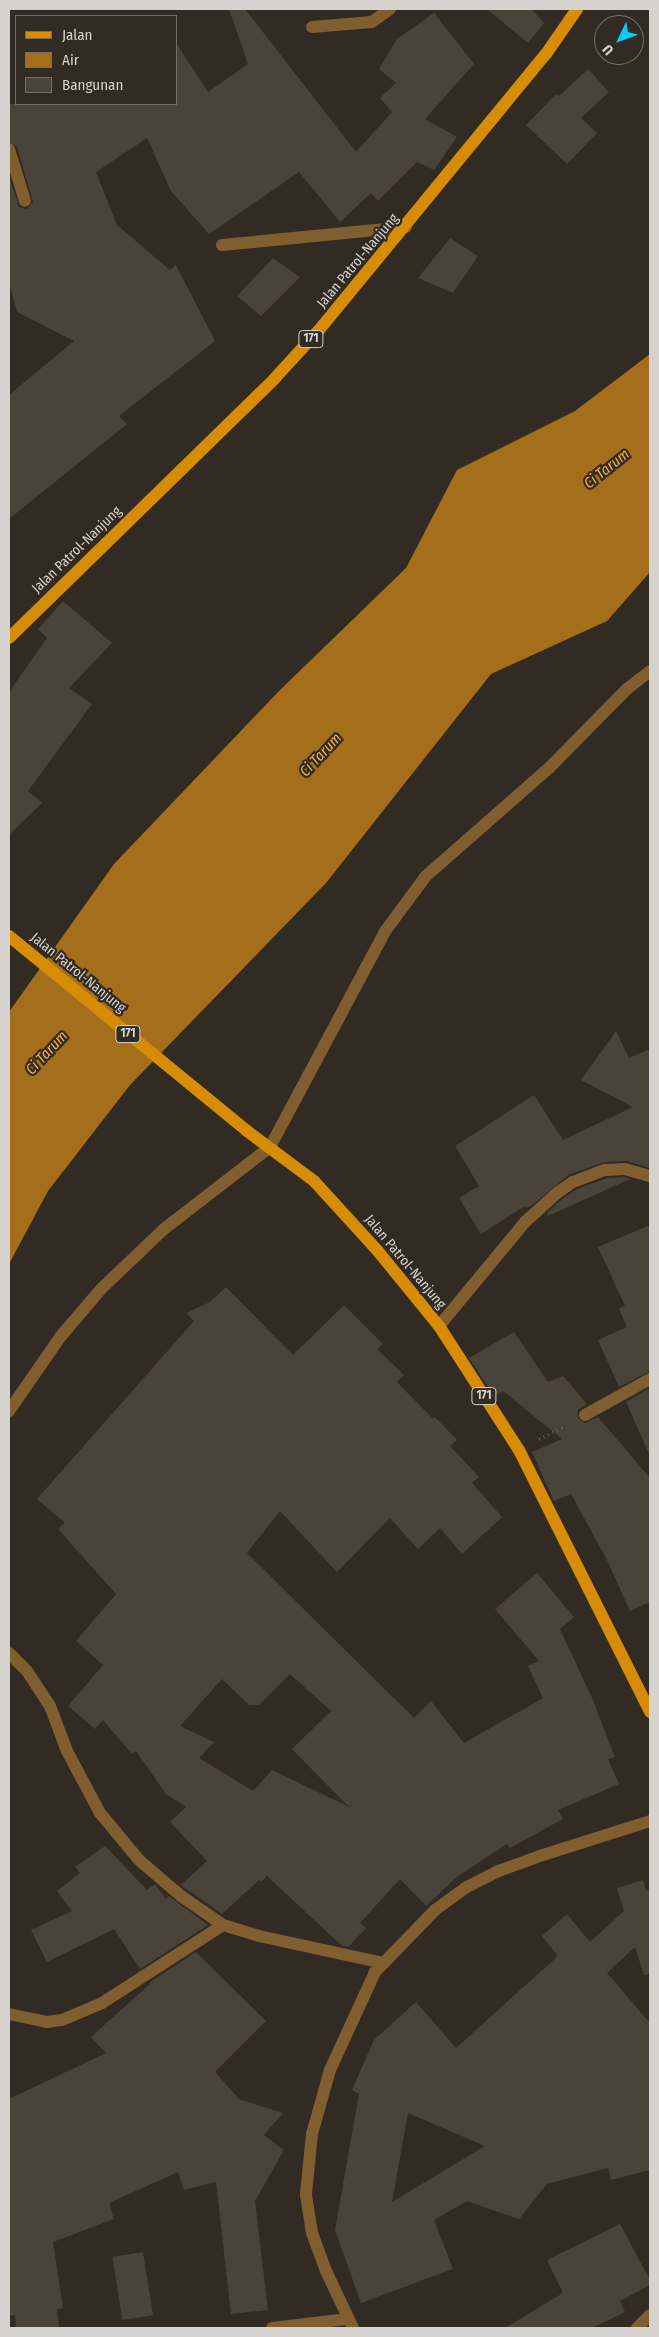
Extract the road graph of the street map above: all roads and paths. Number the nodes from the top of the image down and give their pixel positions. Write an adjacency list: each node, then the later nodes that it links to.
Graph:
1 (390, 9): 3 (street)
2 (577, 9): 6 (main road, Jalan Patrol-Nanjung / 171)
3 (312, 28)
4 (9, 149): 5 (street)
5 (25, 201)
6 (406, 227): 7 (street); 8 (main road, Jalan Patrol-Nanjung / 171)
7 (222, 245)
8 (9, 638)
9 (650, 671): 11 (street)
10 (9, 936): 11 (main road, Jalan Patrol-Nanjung / 171)
11 (270, 1147): 13 (main road, Jalan Patrol-Nanjung / 171); 15 (street)
12 (650, 1176): 13 (street)
13 (440, 1326): 17 (main road, Jalan Patrol-Nanjung / 171)
14 (650, 1379): 16 (street)
15 (9, 1411)
16 (586, 1415): 17 (path)
17 (519, 1450): 19 (main road, Jalan Patrol-Nanjung / 171)
18 (9, 1653): 21 (street)
19 (650, 1712)
20 (650, 1821): 22 (street)
21 (223, 1925): 22 (street); 23 (street)
22 (384, 1963): 25 (street)
23 (9, 2014)
24 (650, 2315): 27 (street)
25 (350, 2324): 26 (street)
26 (272, 2328)
27 (637, 2328)

